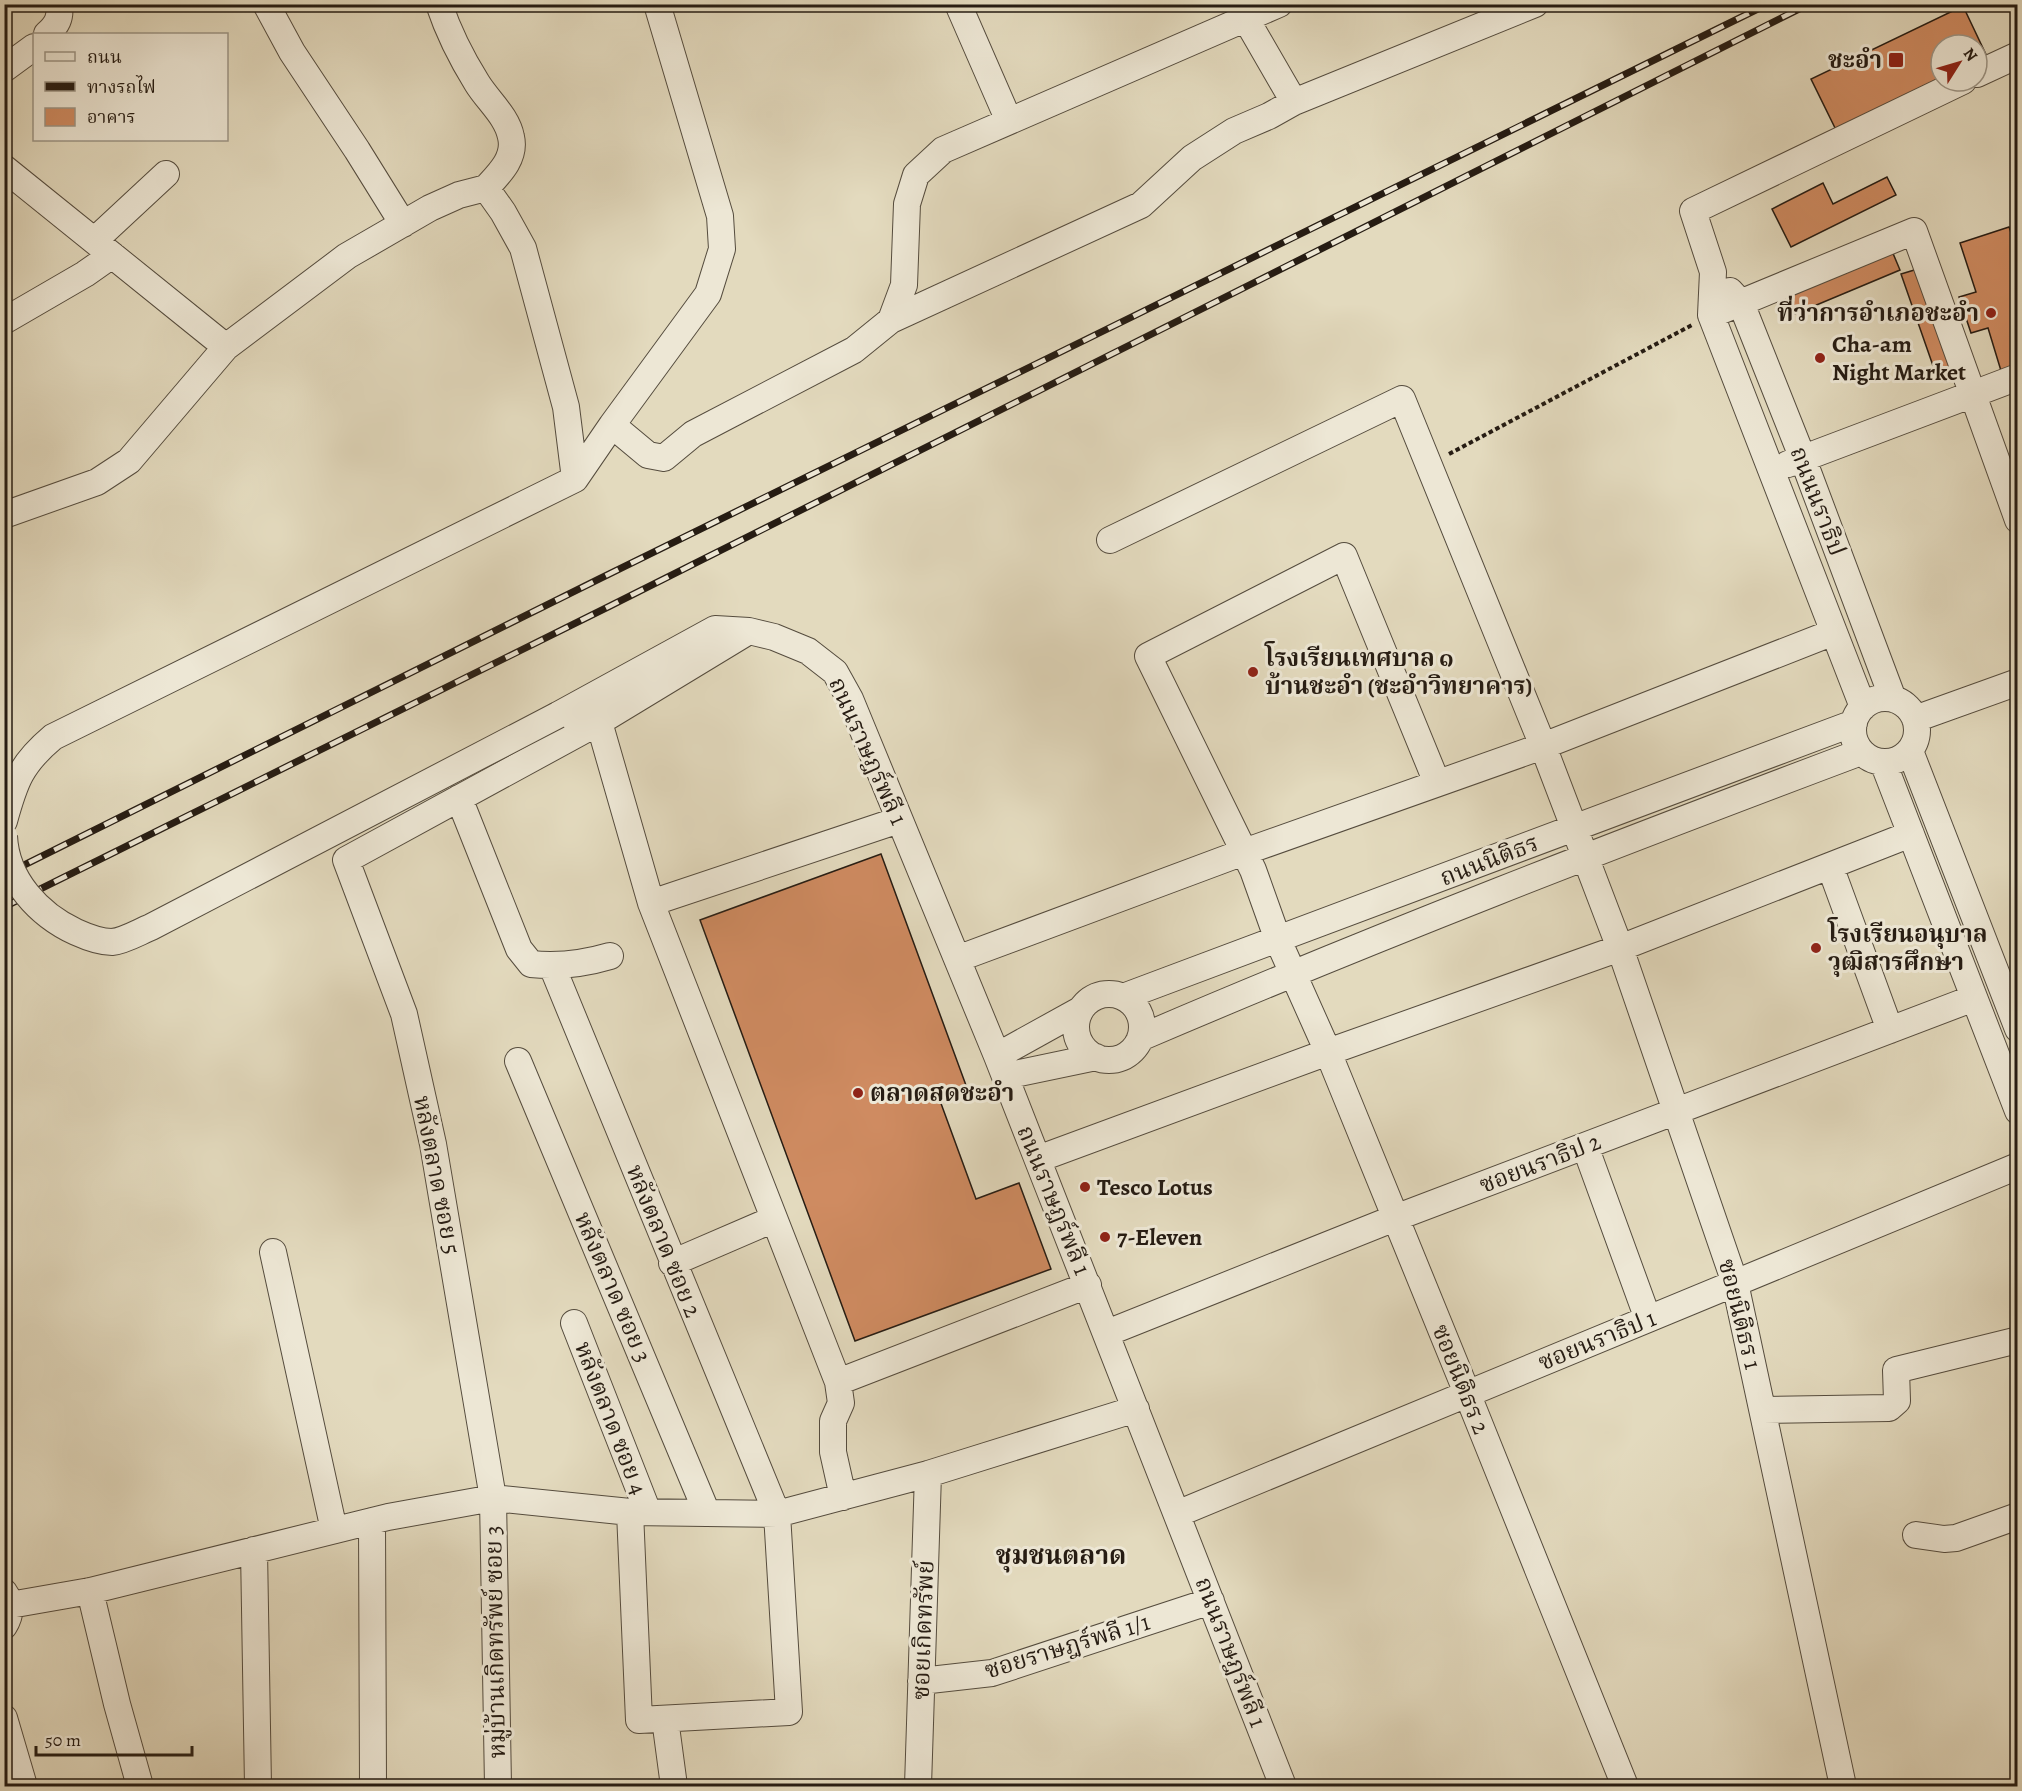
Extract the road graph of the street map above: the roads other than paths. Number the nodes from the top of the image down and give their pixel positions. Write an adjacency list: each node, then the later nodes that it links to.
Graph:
1 (59, 4): 9 (street)
2 (266, 4): 20 (street)
3 (439, 4): 19 (street)
4 (657, 4): 30 (street)
5 (958, 4): 16 (street)
6 (1279, 4): 8 (street)
7 (1535, 4): 15 (street)
8 (1246, 19): 15 (street); 16 (street)
9 (48, 33)
10 (33, 48): 13 (street)
11 (2018, 54): 12 (street)
12 (1989, 68)
13 (4, 69)
14 (1938, 93): 22 (street)
15 (1294, 102): 25 (street)
16 (1008, 121): 25 (street)
17 (4, 168): 21 (street)
18 (166, 174): 21 (street)
19 (486, 188): 20 (street); 33 (street)
20 (403, 224): 27 (street)
21 (104, 248): 26 (street); 27 (street)
22 (1713, 272): 23 (street); 24 (street)
23 (1741, 303): 24 (street); 29 (street); 31 (street, ถนนนราธิป)
24 (1711, 315): 32 (street, ถนนนราธิป)
25 (891, 320): 30 (street)
26 (4, 321)
27 (226, 347): 34 (street)
28 (2018, 377): 29 (street)
29 (1972, 393): 31 (street); 35 (street)
30 (612, 425): 33 (street)
31 (1803, 459): 32 (street); 40 (street, ถนนนราธิป)
32 (1771, 470): 38 (street, ถนนนราธิป)
33 (575, 479): 50 (street)
34 (4, 515)
35 (2018, 520)
36 (1110, 540): 44 (street, ซอยนิติธร 1)
37 (748, 631): 43 (street); 49 (street, ถนนราษฎร์พลี 1); 53 (street, ถนนราษฎร์พลี 1, bridge)
38 (1834, 632): 41 (street, ถนนนราธิป); 44 (street)
39 (2018, 682): 42 (street)
40 (1893, 699): 41 (street); 42 (street)
41 (1858, 715): 46 (street); 51 (street, ถนนนิติธร)
42 (1915, 719): 45 (street)
43 (599, 722): 48 (street); 57 (street)
44 (1543, 746): 47 (street); 51 (street, ซอยนิติธร 1)
45 (1910, 751): 46 (street); 67 (street)
46 (1872, 757): 52 (street); 55 (street, ถนนนิติธร)
47 (1437, 783): 54 (street); 54 (street, ซอยนิติธร 2)
48 (459, 798): 62 (street); 96 (street, หลังตลาด ซอย 5)
49 (899, 820): 57 (street); 61 (street, ถนนราษฎร์พลี 1)
50 (4, 821)
51 (1575, 828): 55 (street, ซอยนิติธร 1); 58 (street, ถนนนิติธร)
52 (1911, 834): 56 (street); 65 (street)
53 (4, 836)
54 (1245, 852): 58 (street, ซอยนิติธร 2); 61 (street)
55 (1585, 855): 59 (street, ซอยนิติธร 1); 63 (street, ถนนนิติธร)
56 (1830, 866): 59 (street); 69 (street)
57 (651, 903): 81 (street)
58 (1278, 939): 63 (street, ซอยนิติธร 2); 64 (street, ถนนนิติธร)
59 (1620, 948): 71 (street); 75 (street, ซอยนิติธร 1)
60 (610, 956): 62 (street)
61 (957, 959): 74 (street, ถนนราษฎร์พลี 1)
62 (552, 966): 83 (street, หลังตลาด ซอย 2)
63 (1292, 973): 70 (street, ถนนนิติธร); 71 (street, ซอยนิติธร 2)
64 (1123, 997): 66 (street); 70 (street)
65 (1974, 998): 68 (street); 69 (street, ซอยนราธิป 2)
66 (1080, 1010): 72 (street); 74 (street)
67 (2016, 1019): 68 (street)
68 (1984, 1025): 76 (street)
69 (1890, 1029): 75 (street, ซอยนราธิป 2)
70 (1140, 1038): 72 (street)
71 (1328, 1052): 78 (street); 80 (street, ซอยนิติธร 2)
72 (1096, 1057): 74 (street)
73 (518, 1061): 98 (street, หลังตลาด ซอย 3)
74 (1001, 1066): 78 (street, ถนนราษฎร์พลี 1)
75 (1677, 1111): 77 (street, ซอยนราธิป 2); 84 (street, ซอยนิติธร 1)
76 (2018, 1111)
77 (1585, 1146): 80 (street, ซอยนราธิป 2); 86 (street)
78 (1038, 1159): 85 (street, ถนนราษฎร์พลี 1)
79 (2018, 1166): 84 (street, ซอยนราธิป 1)
80 (1395, 1218): 88 (street, ซอยนราธิป 2); 91 (street, ซอยนิติธร 2)
81 (774, 1219): 83 (street); 90 (street)
82 (273, 1252): 103 (street)
83 (672, 1263): 99 (street, หลังตลาด ซอย 2)
84 (1735, 1283): 86 (street, ซอยนราธิป 1); 93 (street, ซอยนิติธร 1)
85 (1088, 1285): 88 (street, ถนนราษฎร์พลี 1); 90 (street)
86 (1648, 1319): 91 (street, ซอยนราธิป 1)
87 (574, 1323): 97 (street, หลังตลาด ซอย 4)
88 (1107, 1333): 92 (street, ถนนราษฎร์พลี 1)
89 (2018, 1340): 93 (street)
90 (838, 1382): 95 (street)
91 (1467, 1393): 100 (street, ซอยนราธิป 1); 120 (street, ซอยนิติธร 2)
92 (1136, 1409): 94 (street); 100 (street, ถนนราษฎร์พลี 1)
93 (1764, 1410): 121 (street, ซอยนิติธร 1)
94 (928, 1474): 95 (street); 109 (street, ซอยเกิดทรัพย์)
95 (843, 1497): 99 (street)
96 (493, 1498): 97 (street); 102 (street); 116 (street, หมู่บ้านเกิดทรัพย์ ซอย 3)
97 (639, 1512): 98 (street); 111 (street, หลังตลาด ซอย 4)
98 (707, 1513): 99 (street)
99 (777, 1514): 111 (street, หลังตลาด ซอย 2)
100 (1177, 1514): 107 (street, ถนนราษฎร์พลี 1)
101 (2018, 1516): 104 (street)
102 (372, 1521): 103 (street); 115 (street)
103 (334, 1530): 105 (street)
104 (1916, 1535)
105 (254, 1550): 106 (street); 114 (street)
106 (90, 1592): 108 (street); 113 (street)
107 (1210, 1601): 109 (street, ซอยราษฎร์พลี 1/1); 119 (street, ถนนราษฎร์พลี 1)
108 (6, 1608)
109 (921, 1681): 118 (street, ซอยเกิดทรัพย์)
110 (4, 1718): 112 (street)
111 (665, 1719): 117 (street)
112 (24, 1786)
113 (140, 1786)
114 (258, 1786)
115 (373, 1786)
116 (498, 1786)
117 (674, 1786)
118 (918, 1786)
119 (1282, 1786)
120 (1625, 1786)
121 (1843, 1786)

